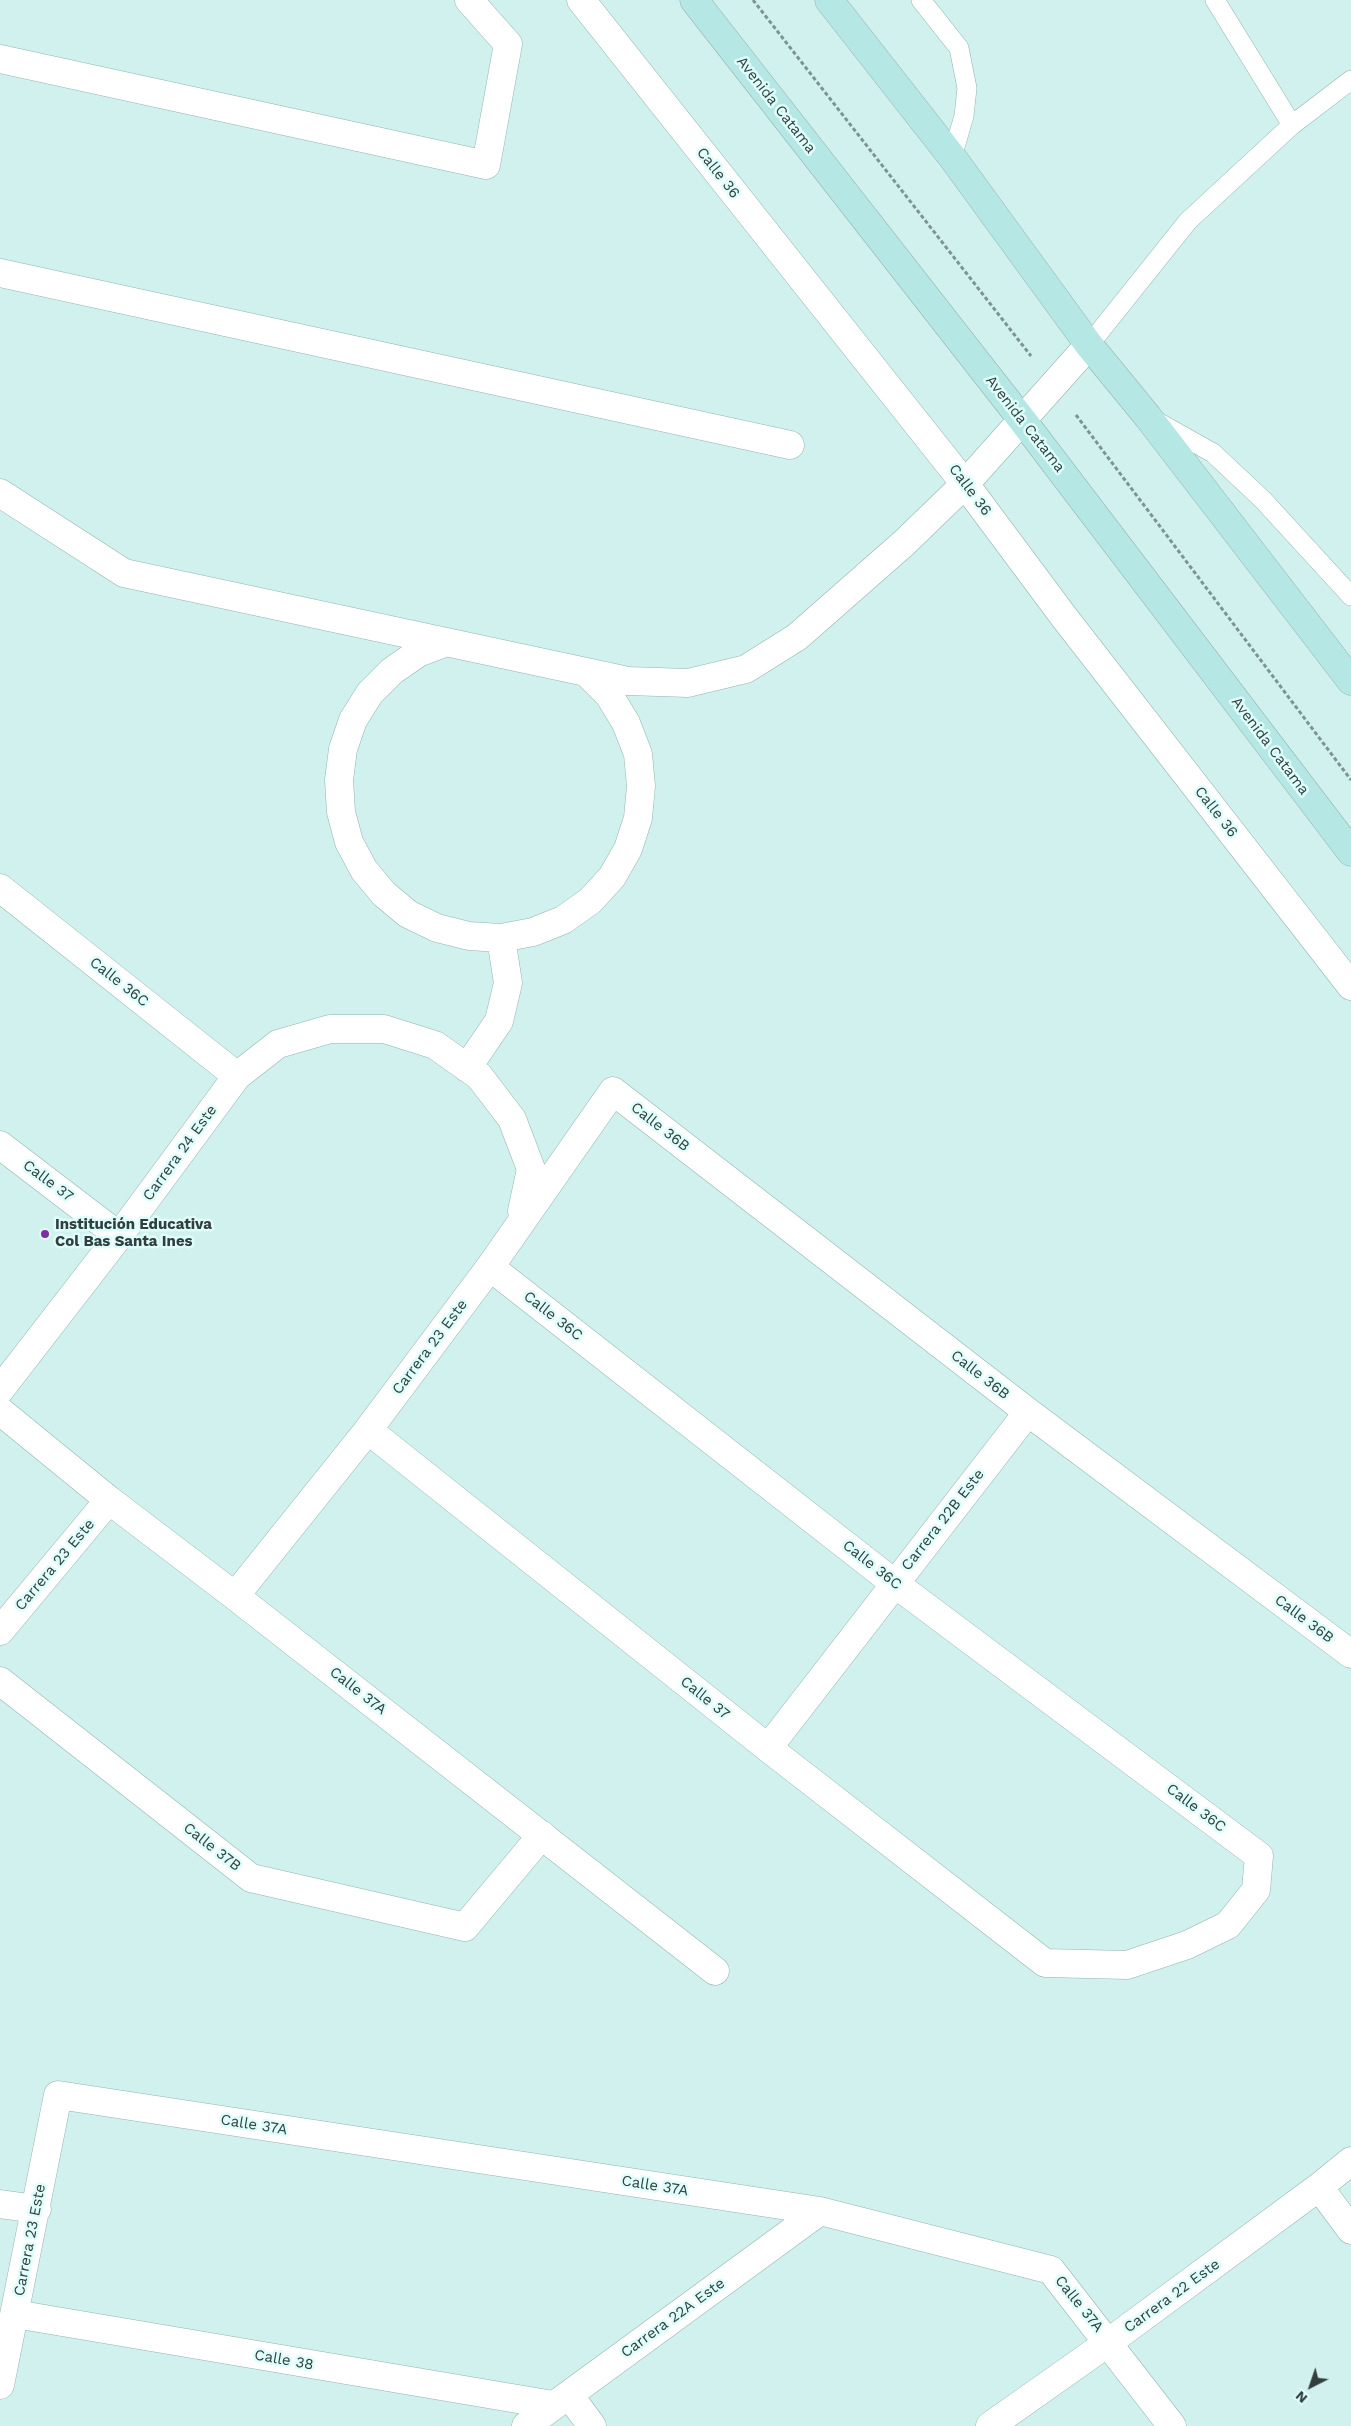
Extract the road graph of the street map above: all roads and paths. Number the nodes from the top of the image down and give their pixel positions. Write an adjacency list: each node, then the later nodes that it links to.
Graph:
1 (469, 0): 7 (street)
2 (581, 0): 16 (street, Calle 36)
3 (694, 0): 14 (main road, Avenida Catama)
4 (829, 0): 10 (main road)
5 (921, 0): 10 (lane)
6 (1215, 0): 9 (lane)
7 (0, 59)
8 (1351, 80): 9 (lane)
9 (1292, 125): 12 (lane)
10 (952, 157): 12 (main road)
11 (0, 273): 15 (street)
12 (1089, 345): 13 (main road); 14 (street)
13 (1148, 417): 18 (lane); 21 (main road)
14 (1023, 421): 16 (street); 22 (main road, Avenida Catama)
15 (790, 445)
16 (966, 484): 20 (street); 25 (street, Calle 36)
17 (0, 493): 19 (street)
18 (1351, 596)
19 (447, 642): 20 (street); 24 (street)
20 (586, 672): 24 (street)
21 (1351, 681)
22 (1351, 852)
23 (0, 888): 27 (street, Calle 36C)
24 (501, 938): 26 (street)
25 (1351, 986)
26 (467, 1068): 27 (street, Carrera 24 Este); 30 (street)
27 (237, 1076): 31 (street, Carrera 24 Este)
28 (613, 1091): 30 (street, Carrera 23 Este); 35 (street, Calle 36B)
29 (0, 1145): 31 (street, Calle 37)
30 (520, 1222): 32 (street, Carrera 23 Este)
31 (119, 1236): 33 (street, Carrera 24 Este)
32 (490, 1267): 36 (street, Carrera 23 Este); 38 (street, Calle 36C)
33 (0, 1390)
34 (0, 1411): 37 (street, Calle 37A)
35 (1028, 1412): 38 (street, Carrera 22B Este); 41 (street, Calle 36B)
36 (368, 1430): 39 (street, Carrera 23 Este); 43 (street, Calle 37)
37 (109, 1500): 39 (street, Calle 37A); 40 (street, Carrera 23 Este)
38 (894, 1583): 43 (street, Carrera 22B Este); 45 (street, Calle 36C)
39 (236, 1596): 44 (street, Calle 37A)
40 (0, 1631)
41 (1351, 1654)
42 (0, 1682): 44 (street, Calle 37B)
43 (768, 1748): 45 (street, Calle 37)
44 (542, 1835): 46 (street, Calle 37A)
45 (1045, 1964)
46 (715, 1971)
47 (58, 2095): 51 (street, Carrera 23 Este); 52 (street, Calle 37A)
48 (1351, 2161): 49 (street, Carrera 22 Este)
49 (1319, 2187): 53 (street); 55 (street, Carrera 22 Este)
50 (0, 2204): 51 (street)
51 (37, 2209): 54 (street, Carrera 23 Este)
52 (820, 2211): 55 (street, Calle 37A); 57 (street, Carrera 22A Este)
53 (1351, 2230)
54 (15, 2314): 56 (street, Carrera 23 Este); 57 (street, Calle 38)
55 (1109, 2342): 60 (street, Carrera 22 Este); 61 (street, Calle 37A)
56 (0, 2385)
57 (561, 2400): 58 (street, Carrera 22A Este); 59 (street)
58 (526, 2426)
59 (592, 2426)
60 (990, 2426)
61 (1172, 2426)

